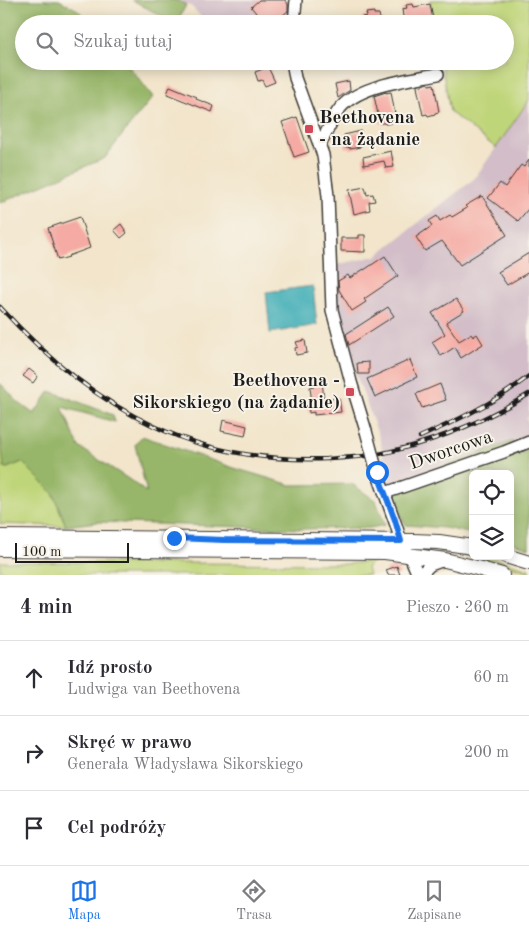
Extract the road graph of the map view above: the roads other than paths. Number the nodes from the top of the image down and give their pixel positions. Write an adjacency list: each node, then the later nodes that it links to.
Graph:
1 (296, 0): 2 (street)
2 (295, 15)
3 (294, 70): 5 (street)
4 (438, 74): 5 (street)
5 (320, 145): 7 (street, bridge)
6 (529, 442): 7 (street, Dworcowa)
7 (385, 493): 9 (street)
8 (0, 537): 9 (main road)
9 (401, 541): 10 (main road); 12 (street)
10 (469, 546)
11 (0, 549): 12 (main road)
12 (410, 556): 14 (main road); 16 (street)
13 (514, 558): 15 (main road)
14 (445, 560): 17 (street); 18 (main road)
15 (529, 563)
16 (418, 575)
17 (422, 575)
18 (502, 575)

